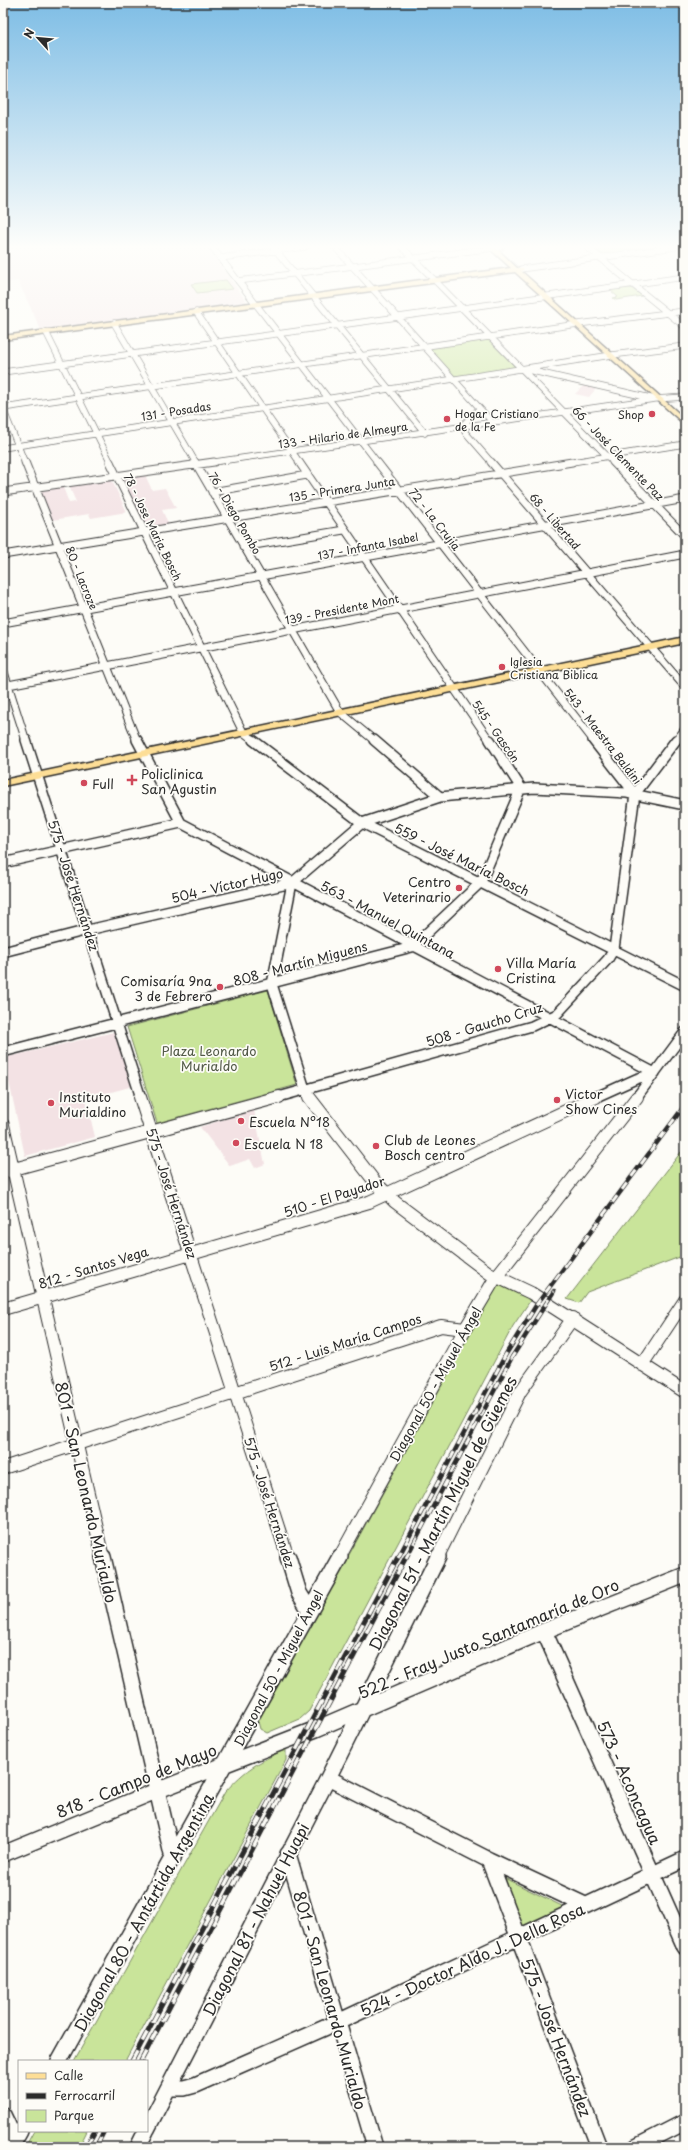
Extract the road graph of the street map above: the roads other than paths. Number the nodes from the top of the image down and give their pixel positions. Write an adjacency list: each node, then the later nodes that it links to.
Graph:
1 (54, 347): 15 (street, 78 - Jose Maria Bosch)
2 (128, 347): 12 (street, 76 - Diego Pombo)
3 (179, 347): 12 (street)
4 (220, 347): 19 (street, 545 - Gascón)
5 (287, 347): 16 (street, 72 - La Crujía)
6 (355, 347): 14 (street)
7 (422, 347): 14 (street)
8 (424, 347): 20 (street)
9 (500, 347): 17 (street, 66 - José Clemente Paz)
10 (607, 347): 13 (main road)
11 (675, 347): 13 (street, 131 - Posadas)
12 (132, 354): 15 (street); 21 (street, 76 - Diego Pombo)
13 (615, 355): 17 (street, 131 - Posadas); 26 (main road)
14 (362, 356): 16 (street); 22 (street)
15 (62, 364): 18 (street); 23 (street, 78 - Jose Maria Bosch)
16 (301, 365): 19 (street); 25 (street, 72 - La Crujía)
17 (522, 369): 20 (street, 131 - Posadas); 26 (street); 30 (street, 66 - José Clemente Paz)
18 (3, 372)
19 (238, 374): 21 (street); 27 (street, 545 - Gascón)
20 (453, 380): 22 (street, 131 - Posadas); 29 (street)
21 (151, 387): 23 (street); 33 (street, 76 - Diego Pombo)
22 (389, 389): 25 (street, 131 - Posadas); 37 (street)
23 (78, 397): 28 (street); 38 (street, 78 - Jose Maria Bosch)
24 (685, 397): 26 (street, 133 - Hilario de Almeyra)
25 (327, 398): 27 (street, 131 - Posadas); 39 (street, 72 - La Crujía)
26 (659, 399): 30 (street, 133 - Hilario de Almeyra); 31 (main road); 35 (main road)
27 (261, 408): 33 (street, 131 - Posadas); 43 (street, 545 - Gascón)
28 (3, 409): 32 (street, 80 - Lacroze)
29 (479, 409): 34 (street); 36 (street)
30 (565, 414): 34 (street, 133 - Hilario de Almeyra); 44 (street, 66 - José Clemente Paz)
31 (685, 418)
32 (5, 421): 41 (street, 80 - Lacroze)
33 (171, 422): 38 (street, 131 - Posadas); 45 (street, 76 - Diego Pombo)
34 (493, 423): 36 (street, 133 - Hilario de Almeyra)
35 (685, 423)
36 (462, 428): 37 (street, 133 - Hilario de Almeyra); 46 (street, 68 - Libertad)
37 (425, 433): 39 (street, 133 - Hilario de Almeyra)
38 (95, 434): 41 (street, 131 - Posadas); 48 (street, 78 - Jose Maria Bosch)
39 (361, 442): 43 (street, 133 - Hilario de Almeyra); 50 (street, 72 - La Crujía)
40 (685, 444): 44 (street, 135 - Primera Junta)
41 (18, 446): 42 (street, 131 - Posadas); 49 (street, 80 - Lacroze)
42 (3, 448)
43 (291, 452): 45 (street, 133 - Hilario de Almeyra); 47 (street, 545 - Gascón)
44 (608, 456): 46 (street, 135 - Primera Junta); 55 (street, 66 - José Clemente Paz)
45 (196, 465): 48 (street, 133 - Hilario de Almeyra); 52 (street, 76 - Diego Pombo)
46 (501, 474): 50 (street, 135 - Primera Junta); 57 (street, 68 - Libertad)
47 (307, 475): 52 (street); 54 (street, 545 - Gascón)
48 (116, 476): 49 (street, 133 - Hilario de Almeyra); 59 (street, 78 - Jose Maria Bosch)
49 (34, 488): 51 (street, 133 - Hilario de Almeyra); 62 (street, 80 - Lacroze)
50 (399, 491): 54 (street, 135 - Primera Junta); 61 (street, 72 - La Crujía)
51 (3, 492)
52 (212, 492): 56 (street, 76 - Diego Pombo)
53 (685, 499): 55 (street, 137 - Infanta Isabel)
54 (325, 502): 56 (street, 135 - Primera Junta); 58 (street, 545 - Gascón)
55 (654, 505): 57 (street, 137 - Infanta Isabel); 60 (street, 66 - José Clemente Paz)
56 (227, 518): 59 (street, 135 - Primera Junta); 63 (street, 76 - Diego Pombo)
57 (545, 524): 61 (street, 137 - Infanta Isabel); 67 (street, 68 - Libertad)
58 (344, 530): 63 (street); 66 (street, 545 - Gascón)
59 (143, 532): 62 (street, 135 - Primera Junta); 69 (street, 78 - Jose Maria Bosch)
60 (685, 536)
61 (440, 543): 66 (street, 137 - Infanta Isabel); 70 (street, 72 - La Crujía)
62 (57, 546): 65 (street, 135 - Primera Junta); 71 (street, 80 - Lacroze)
63 (243, 547): 68 (street, 76 - Diego Pombo)
64 (685, 554): 67 (street, 139 - Presidente Mont)
65 (3, 555)
66 (364, 558): 68 (street, 137 - Infanta Isabel); 72 (street, 545 - Gascón)
67 (586, 573): 70 (street, 139 - Presidente Mont); 76 (street, 68 - Libertad)
68 (260, 576): 69 (street, 137 - Infanta Isabel); 74 (street, 76 - Diego Pombo)
69 (173, 592): 71 (street, 137 - Infanta Isabel); 77 (street, 78 - Jose Maria Bosch)
70 (478, 594): 72 (street, 139 - Presidente Mont); 80 (street, 72 - La Crujía)
71 (83, 608): 73 (street, 137 - Infanta Isabel); 78 (street, 80 - Lacroze)
72 (400, 609): 74 (street, 139 - Presidente Mont); 83 (street, 545 - Gascón)
73 (3, 623)
74 (292, 630): 77 (street, 139 - Presidente Mont); 84 (street, 76 - Diego Pombo)
75 (685, 640): 76 (main road)
76 (650, 647): 80 (main road); 82 (street, 68 - Libertad)
77 (202, 648): 78 (street, 139 - Presidente Mont); 86 (street, 78 - Jose Maria Bosch)
78 (106, 666): 81 (street, 139 - Presidente Mont); 87 (street, 80 - Lacroze)
79 (3, 669): 81 (street, 575 - José Hernández)
80 (538, 670): 83 (main road); 91 (street, 543 - Maestra Baldini)
81 (5, 686): 88 (street, 575 - José Hernández)
82 (685, 687)
83 (453, 688): 84 (main road); 90 (street, 545 - Gascón)
84 (340, 712): 86 (main road); 92 (street)
85 (685, 729): 91 (street, 508 - Gaucho Cruz)
86 (243, 732): 87 (main road); 95 (street, 559 - José María Bosch)
87 (142, 754): 88 (main road); 94 (street)
88 (38, 776): 89 (main road); 96 (street, 575 - José Hernández)
89 (3, 783)
90 (521, 788): 91 (street, 504 - Víctor Hugo); 92 (street, 504 - Víctor Hugo); 98 (street, 808 - Martín Miguens)
91 (635, 794): 93 (street, 543 - Maestra Baldini); 102 (street, 508 - Gaucho Cruz)
92 (440, 797): 95 (street, 504 - Víctor Hugo)
93 (685, 805)
94 (181, 823): 96 (street); 99 (street, 563 - Manuel Quintana)
95 (362, 824): 98 (street, 559 - José María Bosch); 99 (street, 504 - Víctor Hugo)
96 (62, 849): 97 (street); 100 (street, 575 - José Hernández)
97 (3, 863)
98 (481, 882): 101 (street, 808 - Martín Miguens); 102 (street, 559 - José María Bosch)
99 (292, 884): 100 (street, 504 - Víctor Hugo); 101 (street, 563 - Manuel Quintana); 104 (street)
100 (88, 930): 103 (street, 504 - Víctor Hugo); 107 (street, 575 - José Hernández)
101 (412, 947): 104 (street, 808 - Martín Miguens); 106 (street, 563 - Manuel Quintana)
102 (614, 948): 105 (street, 559 - José María Bosch); 106 (street, 508 - Gaucho Cruz)
103 (3, 952)
104 (272, 984): 107 (street, 808 - Martín Miguens); 111 (street)
105 (685, 986)
106 (550, 1019): 110 (street, 563 - Manuel Quintana); 111 (street, 508 - Gaucho Cruz)
107 (118, 1022): 109 (street, 808 - Martín Miguens); 113 (street, 575 - José Hernández)
108 (685, 1032): 110 (street, Diagonal 50 - Miguel Ángel)
109 (3, 1052)
110 (655, 1073): 115 (street, 510 - El Payador); 117 (street, Diagonal 50 - Miguel Ángel)
111 (304, 1088): 113 (street, 508 - Gaucho Cruz); 115 (street)
112 (3, 1125): 114 (street, 801 - San Leonardo Murialdo)
113 (152, 1132): 114 (street, 508 - Gaucho Cruz); 116 (street, 575 - José Hernández)
114 (8, 1170): 118 (street, 801 - San Leonardo Murialdo)
115 (387, 1195): 116 (street, 510 - El Payador); 117 (street)
116 (191, 1253): 118 (street, 812 - Santos Vega); 125 (street, 575 - José Hernández)
117 (496, 1277): 121 (street); 122 (street, Diagonal 50 - Miguel Ángel)
118 (42, 1297): 120 (street, 812 - Santos Vega); 126 (street, 801 - San Leonardo Murialdo)
119 (685, 1300): 123 (street)
120 (3, 1309)
121 (573, 1318): 123 (street); 131 (street, Diagonal 51 - Martín Miguel de Güemes)
122 (465, 1328): 125 (street, 512 - Luis María Campos); 129 (street, Diagonal 50 - Miguel Ángel)
123 (642, 1365): 124 (street)
124 (685, 1392)
125 (234, 1393): 126 (street, 512 - Luis María Campos); 129 (street, 575 - José Hernández)
126 (77, 1445): 127 (street, 512 - Luis María Campos); 135 (street, 801 - San Leonardo Murialdo)
127 (3, 1468)
128 (685, 1575): 130 (street, 522 - Fray Justo Santamaría de Oro)
129 (309, 1609): 133 (street, Diagonal 50 - Miguel Ángel)
130 (544, 1631): 131 (street, 522 - Fray Justo Santamaría de Oro); 141 (street, 573 - Aconcagua)
131 (362, 1709): 132 (street, 522 - Fray Justo Santamaría de Oro); 134 (street, Diagonal 81 - Nahuel Huapi)
132 (306, 1733): 133 (street, 818 - Campo de Mayo)
133 (226, 1764): 135 (street, 818 - Campo de Mayo); 138 (street, Diagonal 80 - Antártida Argentina)
134 (328, 1778): 137 (street, Diagonal 81 - Nahuel Huapi); 140 (street)
135 (156, 1791): 136 (street, 818 - Campo de Mayo); 138 (street, 801 - San Leonardo Murialdo)
136 (3, 1854)
137 (288, 1854): 145 (street, 801 - San Leonardo Murialdo); 147 (street, Diagonal 81 - Nahuel Huapi)
138 (173, 1859): 146 (street, Diagonal 80 - Antártida Argentina)
139 (685, 1859): 141 (street, 524 - Doctor Aldo J. Della Rosa)
140 (489, 1860): 142 (street); 143 (street, 575 - José Hernández)
141 (652, 1874): 142 (street, 524 - Doctor Aldo J. Della Rosa); 144 (street, 573 - Aconcagua)
142 (585, 1906): 143 (street, 524 - Doctor Aldo J. Della Rosa)
143 (518, 1937): 145 (street, 524 - Doctor Aldo J. Della Rosa); 155 (street, 575 - José Hernández)
144 (685, 1947)
145 (338, 2022): 147 (street, 524 - Doctor Aldo J. Della Rosa); 154 (street, 801 - San Leonardo Murialdo)
146 (60, 2060)
147 (169, 2088): 150 (street, Diagonal 81 - Nahuel Huapi)
148 (3, 2115): 152 (street)
149 (685, 2122): 156 (street)
150 (148, 2128)
151 (146, 2132): 153 (street, Diagonal 81 - Nahuel Huapi)
152 (15, 2139)
153 (138, 2147)
154 (374, 2147)
155 (599, 2147)
156 (636, 2147)

